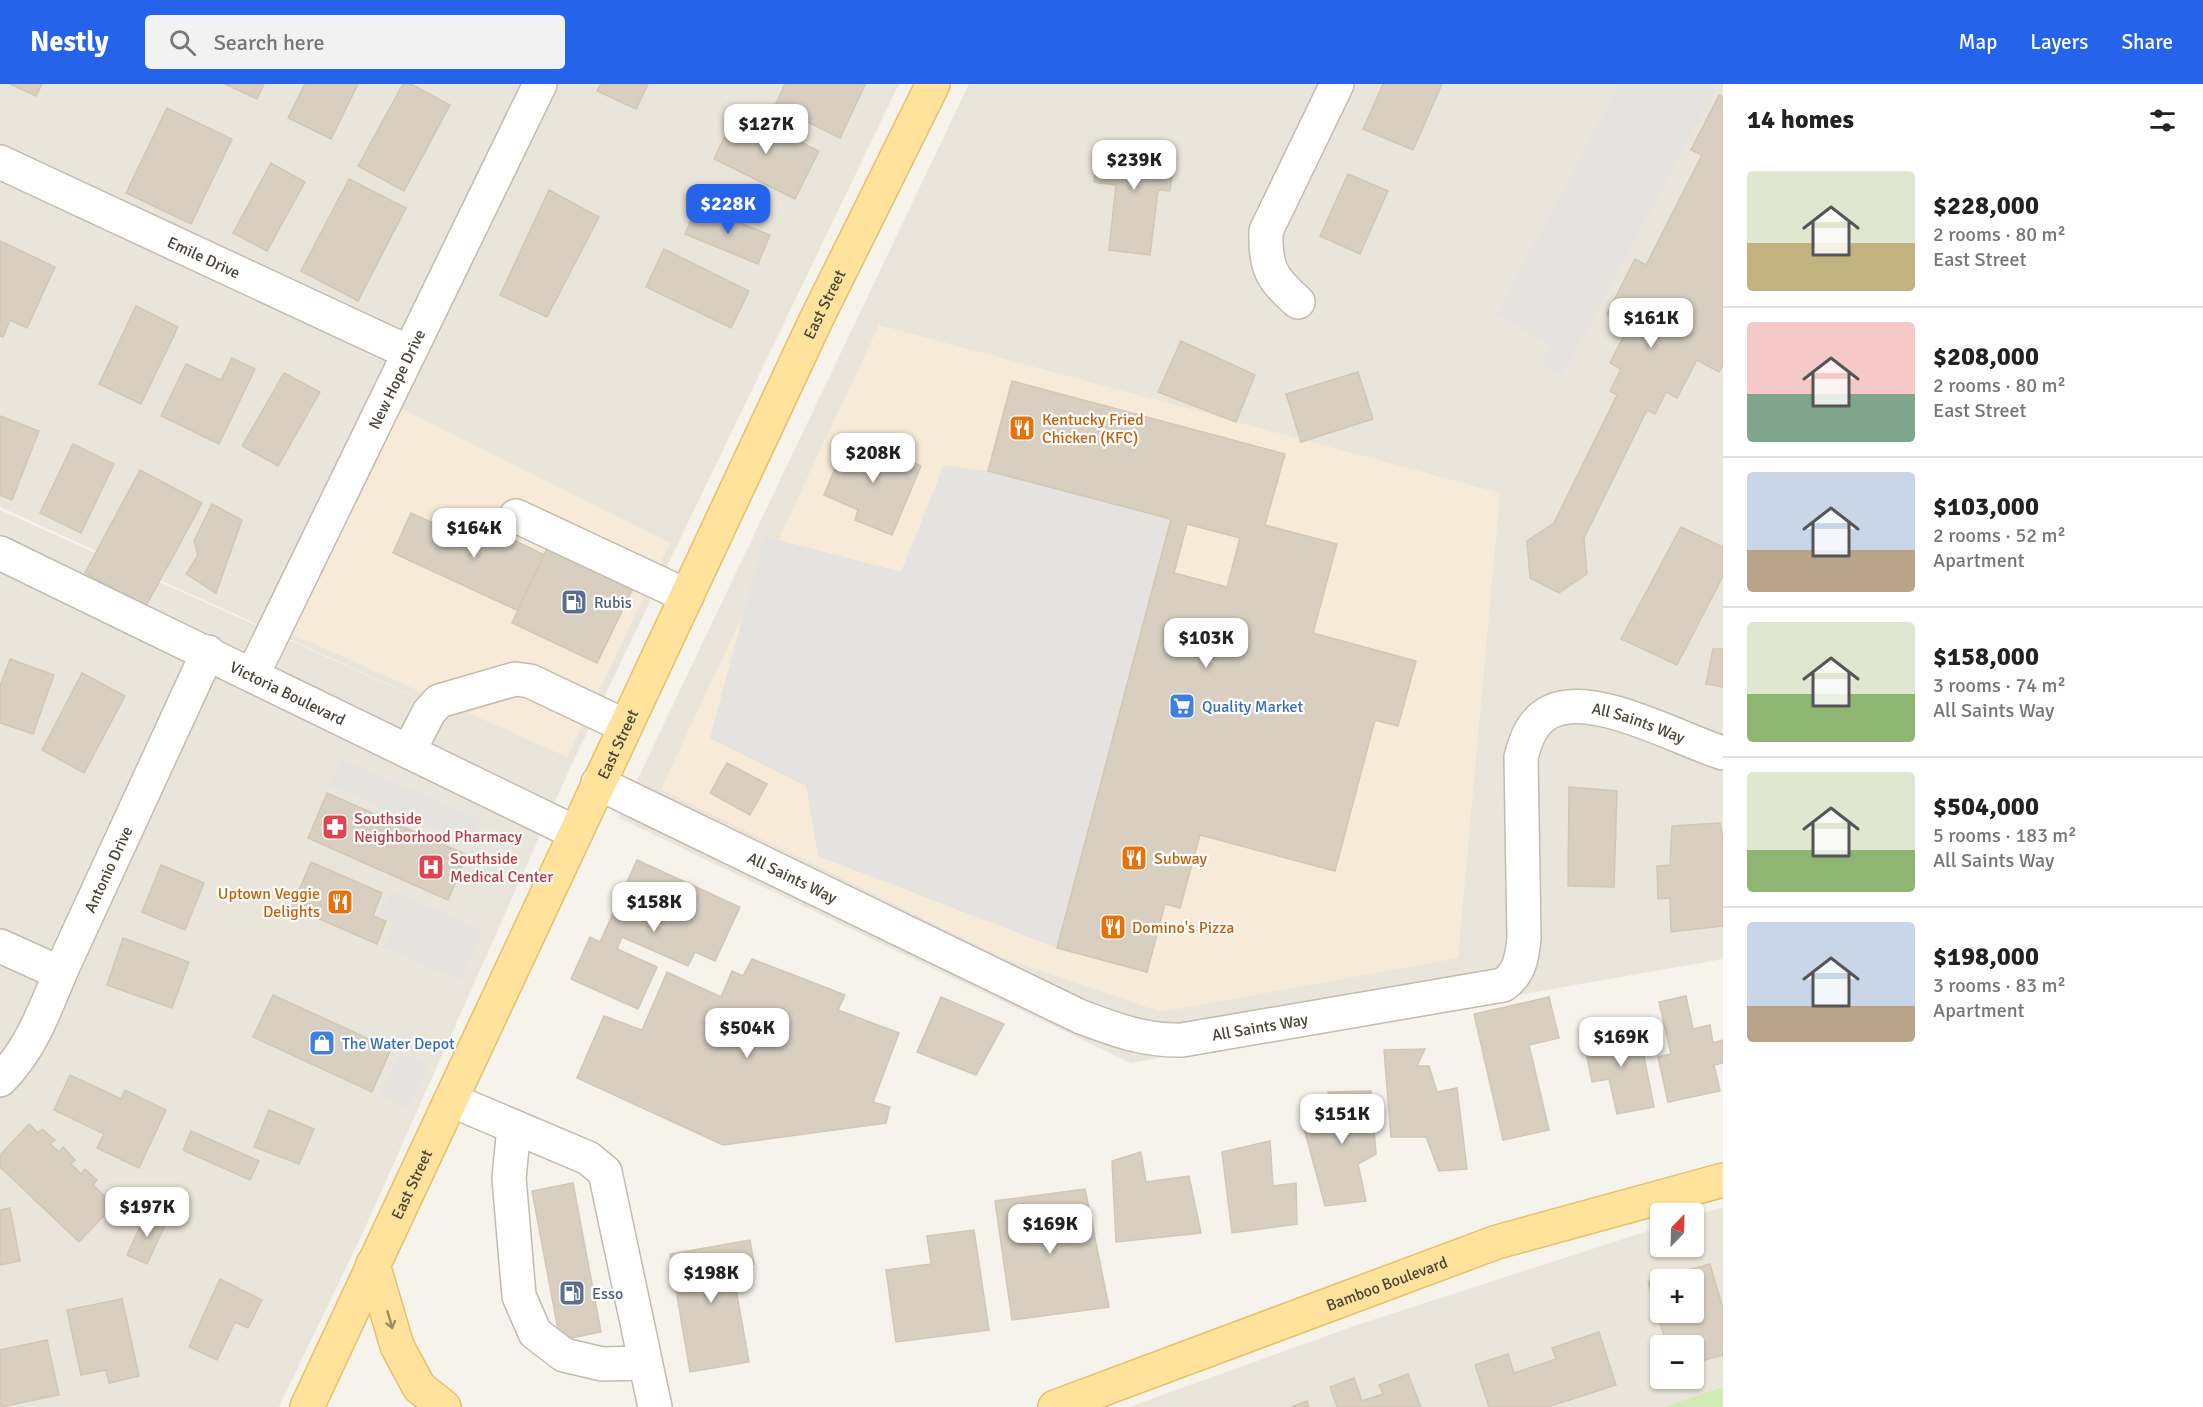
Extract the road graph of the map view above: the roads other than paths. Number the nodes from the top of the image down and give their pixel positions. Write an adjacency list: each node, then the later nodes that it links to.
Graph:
1 (540, 84): 6 (street, New Hope Drive)
2 (933, 84): 9 (main road, East Street)
3 (1337, 84): 5 (street)
4 (0, 162): 6 (street, Emile Drive)
5 (1298, 302)
6 (408, 352): 11 (street, New Hope Drive)
7 (516, 516): 9 (street)
8 (0, 553): 10 (street, Victoria Boulevard)
9 (687, 596): 12 (main road, East Street)
10 (208, 652): 11 (street, Victoria Boulevard); 18 (street, Antonio Drive)
11 (253, 674): 13 (street, Victoria Boulevard)
12 (625, 726): 13 (street); 15 (main road, East Street)
13 (409, 751): 16 (street, Victoria Boulevard)
14 (1723, 753): 15 (street, All Saints Way)
15 (598, 783): 16 (main road, East Street)
16 (576, 833): 20 (main road, East Street)
17 (0, 946): 18 (street)
18 (60, 973): 19 (street, Antonio Drive)
19 (0, 1080)
20 (451, 1100): 21 (street); 23 (main road, East Street)
21 (514, 1127): 24 (street); 24 (street)
22 (1723, 1180): 28 (main road, Bamboo Boulevard)
23 (373, 1264): 25 (main road, East Street); 26 (main road, one-way to 26)
24 (644, 1363): 27 (street)
25 (308, 1407)
26 (444, 1407)
27 (656, 1407)
28 (1055, 1407)

